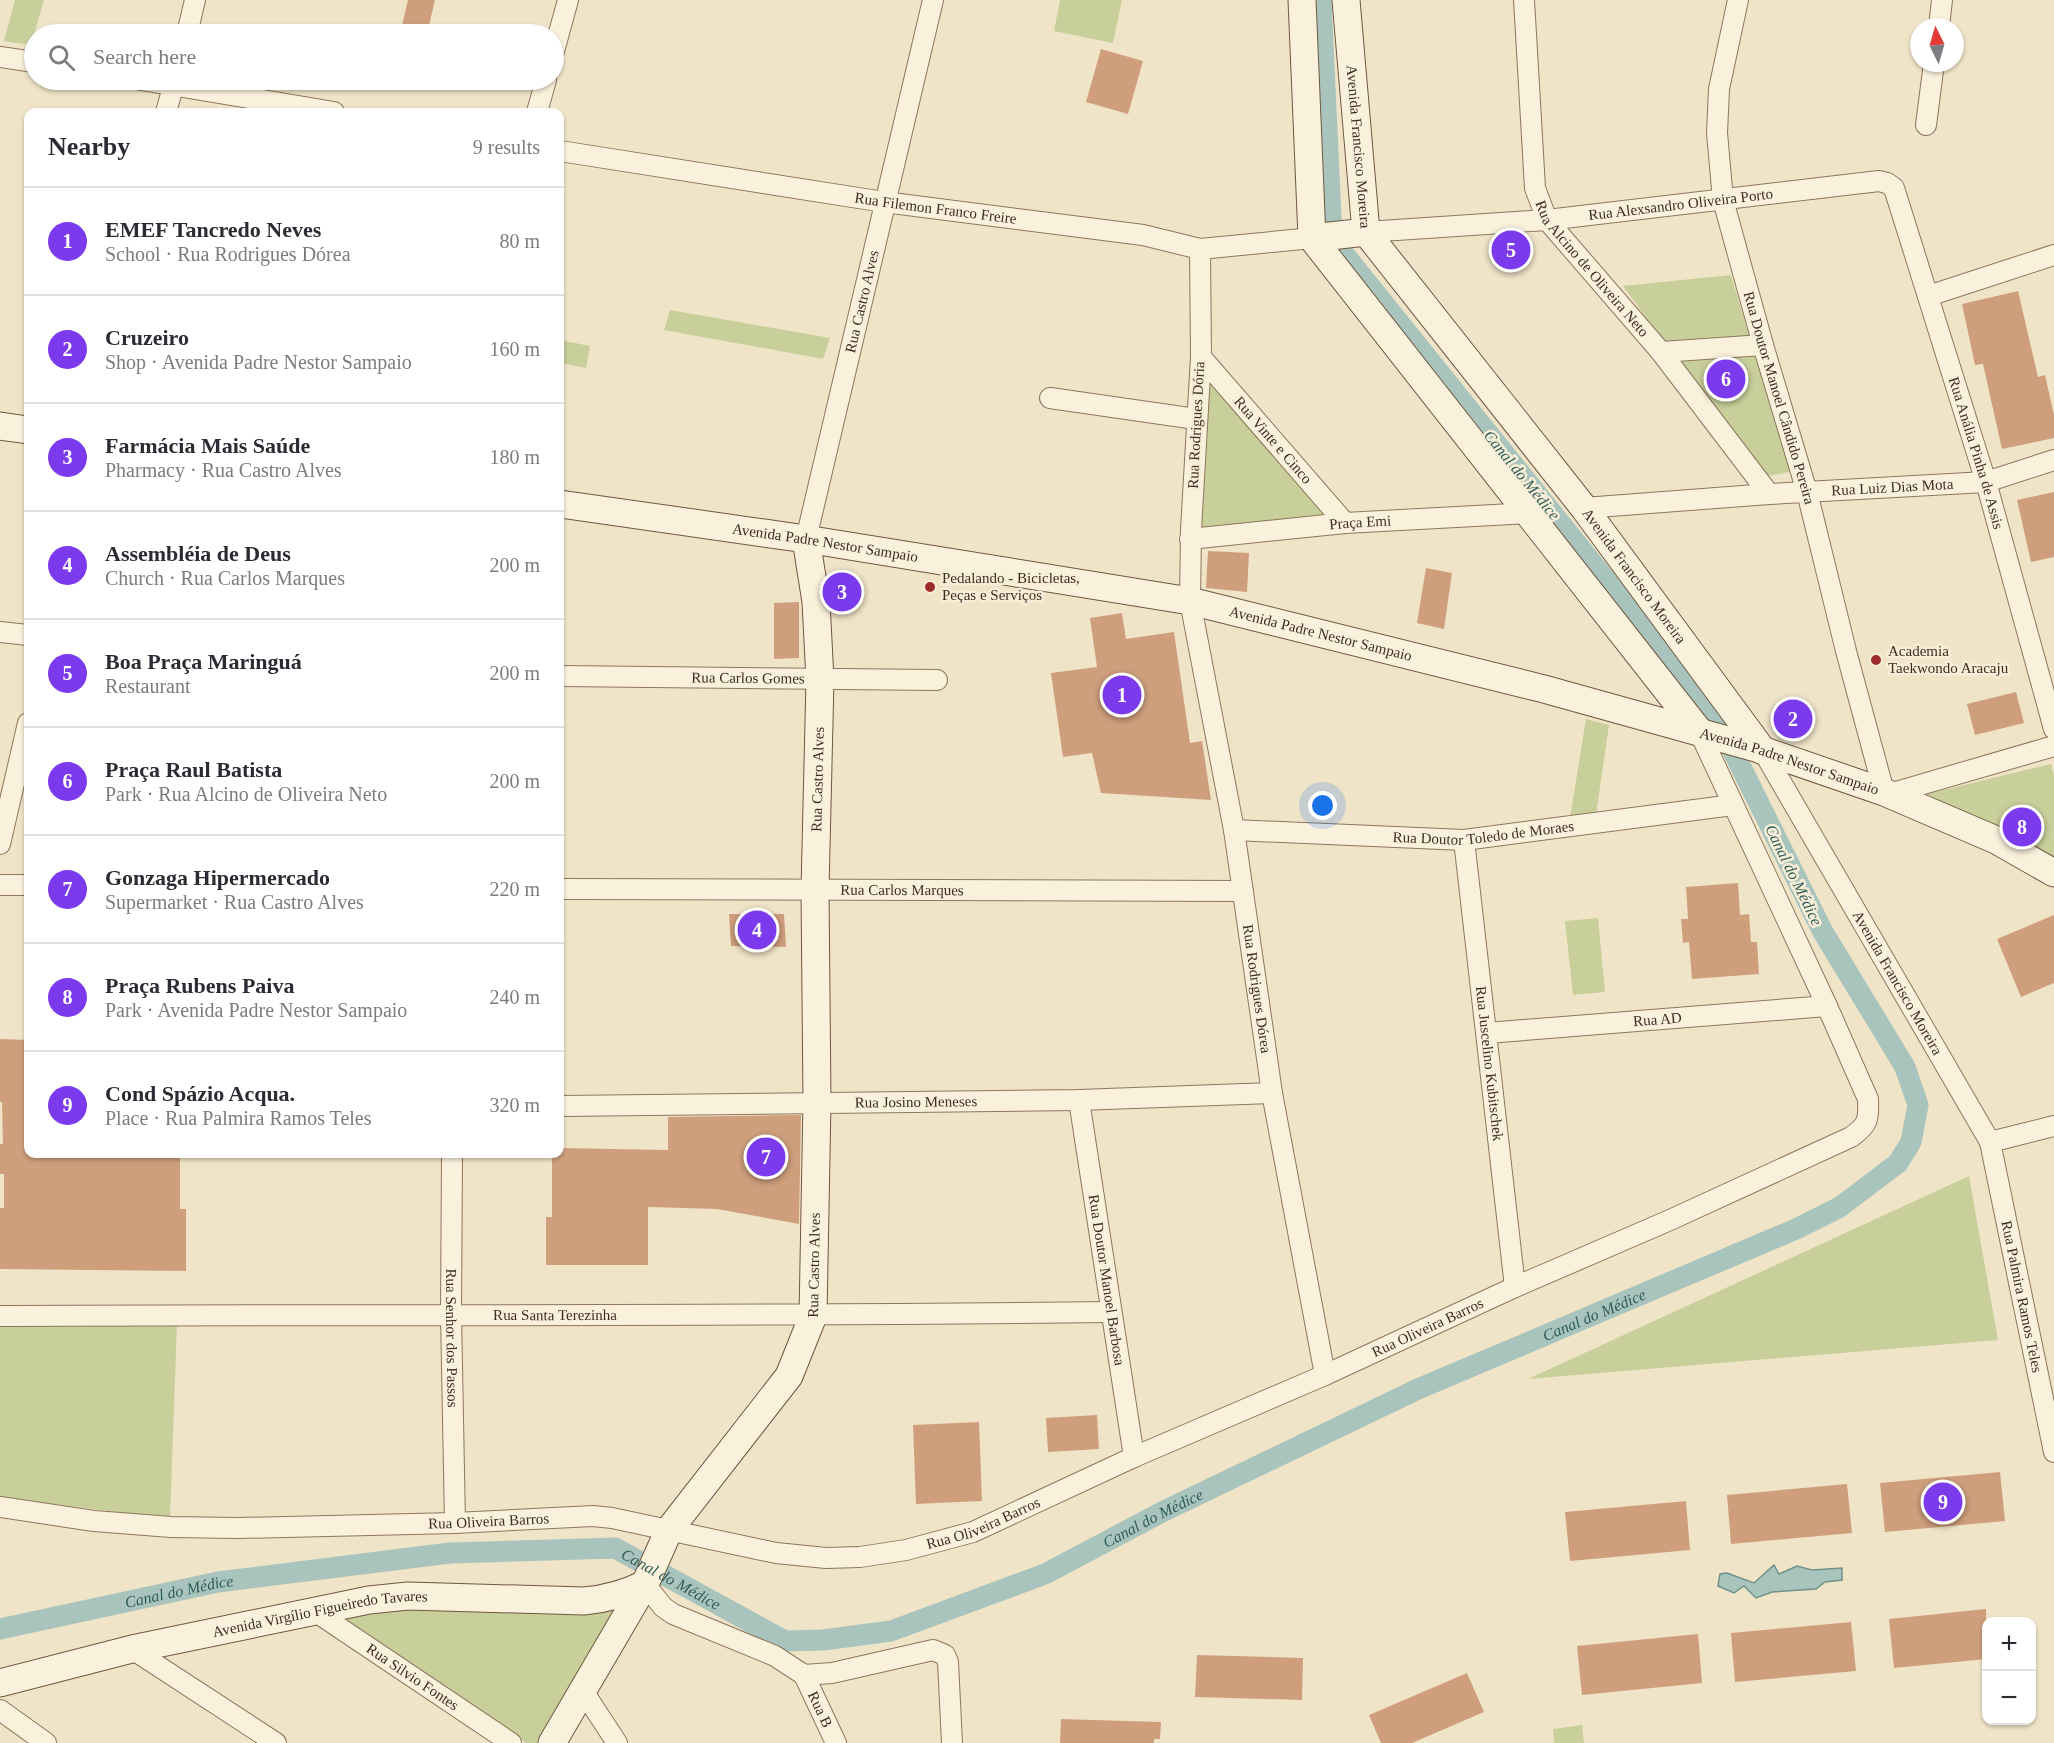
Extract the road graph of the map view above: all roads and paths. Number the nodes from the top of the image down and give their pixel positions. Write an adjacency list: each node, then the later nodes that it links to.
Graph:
1 (195, 0): 10 (street)
2 (568, 0): 11 (street)
3 (933, 0): 25 (street, Rua Castro Alves)
4 (1302, 0): 28 (street)
5 (1346, 0): 27 (street, Avenida Francisco Moreira)
6 (1524, 0): 26 (street, Rua Alcino de Oliveira Neto)
7 (1738, 0): 24 (street, Rua Doutor Manoel Cândido Pereira)
8 (1942, 0): 9 (street)
9 (1940, 18)
10 (189, 24)
11 (561, 24)
12 (0, 57): 13 (street)
13 (24, 61)
14 (1933, 72): 21 (street)
15 (173, 90): 18 (street)
16 (217, 90): 19 (street)
17 (543, 90): 20 (street)
18 (167, 108)
19 (313, 108)
20 (538, 108)
21 (1926, 125)
22 (564, 152): 25 (street, Rua Filemon Franco Freire)
23 (1887, 183): 24 (street, Rua Alexsandro Oliveira Porto); 31 (street, Rua Anália Pinha de Assis)
24 (1723, 200): 26 (street, Rua Alexsandro Oliveira Porto); 32 (street, Rua Doutor Manoel Cândido Pereira)
25 (884, 202): 29 (street, Rua Filemon Franco Freire); 47 (street, Rua Castro Alves)
26 (1547, 220): 27 (street, Rua Alexsandro Oliveira Porto); 33 (street, Rua Alcino de Oliveira Neto)
27 (1364, 232): 28 (street); 44 (street, Avenida Francisco Moreira)
28 (1314, 238): 29 (street, Rua Filemon Franco Freire); 45 (street)
29 (1200, 249): 34 (street, Rua Rodrigues Dória)
30 (2054, 255): 31 (street)
31 (1929, 296): 40 (street, Rua Anália Pinha de Assis)
32 (1763, 345): 33 (street); 41 (street, Rua Doutor Manoel Cândido Pereira)
33 (1661, 352): 42 (street, Rua Alcino de Oliveira Neto)
34 (1201, 357): 36 (street, Rua Rodrigues Dória); 46 (street, Rua Vinte e Cinco)
35 (1050, 398): 36 (street)
36 (1196, 419): 48 (street, Rua Rodrigues Dória)
37 (0, 426): 38 (street)
38 (24, 429)
39 (2054, 460): 40 (street, Rua Luiz Dias Mota)
40 (1986, 482): 41 (street, Rua Luiz Dias Mota); 52 (street, Rua Anália Pinha de Assis)
41 (1807, 492): 42 (street, Rua Luiz Dias Mota); 61 (street, Rua Doutor Manoel Cândido Pereira)
42 (1769, 494): 44 (street, Rua Luiz Dias Mota)
43 (564, 505): 47 (street, Avenida Padre Nestor Sampaio)
44 (1584, 508): 60 (street, Avenida Francisco Moreira)
45 (1529, 513): 46 (street, Praça Emi); 57 (street)
46 (1345, 523): 48 (street, Praça Emi)
47 (806, 539): 49 (street, Avenida Padre Nestor Sampaio); 54 (street, Rua Castro Alves)
48 (1191, 539): 49 (street, Rua Rodrigues Dória)
49 (1190, 601): 57 (street, Avenida Padre Nestor Sampaio); 63 (street, Rua Rodrigues Dórea)
50 (0, 632): 51 (street)
51 (24, 635)
52 (2045, 658): 56 (street, Rua Anália Pinha de Assis)
53 (564, 676): 54 (street, Rua Carlos Gomes)
54 (820, 680): 55 (street, Rua Carlos Gomes); 70 (street, Rua Castro Alves)
55 (937, 680)
56 (2054, 729)
57 (1703, 732): 60 (street, Avenida Padre Nestor Sampaio); 62 (street)
58 (24, 740): 65 (street)
59 (2054, 746): 61 (street)
60 (1759, 749): 61 (street, Avenida Padre Nestor Sampaio); 79 (street, Avenida Francisco Moreira)
61 (1887, 793): 66 (street, Avenida Padre Nestor Sampaio)
62 (1733, 805): 64 (street, Rua Doutor Toledo de Moraes); 72 (street)
63 (1234, 830): 64 (street, Rua Doutor Toledo de Moraes); 71 (street, Rua Rodrigues Dórea)
64 (1464, 840): 73 (street, Rua Juscelino Kubitschek)
65 (0, 844)
66 (2054, 873)
67 (0, 885): 68 (street)
68 (24, 885)
69 (564, 889): 70 (street, Rua Carlos Marques)
70 (815, 890): 71 (street, Rua Carlos Marques); 76 (street, Rua Castro Alves)
71 (1244, 891): 74 (street, Rua Rodrigues Dórea)
72 (1827, 1006): 73 (street, Rua AD); 81 (street, Rua Oliveira Barros)
73 (1487, 1033): 81 (street, Rua Juscelino Kubitschek)
74 (1272, 1093): 75 (street, Rua Josino Meneses); 86 (street, Rua Rodrigues Dórea)
75 (1079, 1100): 76 (street, Rua Josino Meneses); 82 (street, Rua Doutor Manoel Barbosa)
76 (818, 1102): 77 (street, Rua Josino Meneses); 85 (street, Rua Castro Alves)
77 (564, 1106)
78 (2054, 1126): 79 (street)
79 (1990, 1142): 87 (street, Rua Palmira Ramos Teles)
80 (452, 1158): 83 (street, Rua Senhor dos Passos)
81 (1515, 1287): 86 (street, Rua Oliveira Barros)
82 (1110, 1312): 85 (street, Rua Santa Terezinha); 88 (street, Rua Doutor Manoel Barbosa)
83 (451, 1314): 84 (street, Rua Santa Terezinha); 85 (street, Rua Santa Terezinha); 90 (street, Rua Senhor dos Passos)
84 (0, 1316)
85 (813, 1316): 91 (street, Rua Castro Alves)
86 (1325, 1375): 88 (street, Rua Oliveira Barros)
87 (2054, 1452)
88 (1134, 1457): 91 (street, Rua Oliveira Barros)
89 (0, 1507): 90 (street, Rua Oliveira Barros)
90 (455, 1524): 91 (street, Rua Oliveira Barros)
91 (668, 1534): 92 (street, Rua Castro Alves)
92 (646, 1581): 93 (street, Avenida Virgílio Figueiredo Tavares); 95 (street); 97 (street, Rua Castro Alves)
93 (313, 1610): 94 (street, Avenida Virgílio Figueiredo Tavares); 101 (street, Rua Silvio Fontes)
94 (132, 1649): 96 (street, Avenida Virgílio Figueiredo Tavares); 100 (street)
95 (804, 1675): 104 (street, Rua B); 105 (street)
96 (0, 1683)
97 (583, 1691): 102 (street, Rua Castro Alves); 103 (street)
98 (0, 1710): 99 (street)
99 (46, 1743)
100 (276, 1743)
101 (511, 1743)
102 (552, 1743)
103 (617, 1743)
104 (836, 1743)
105 (952, 1743)

